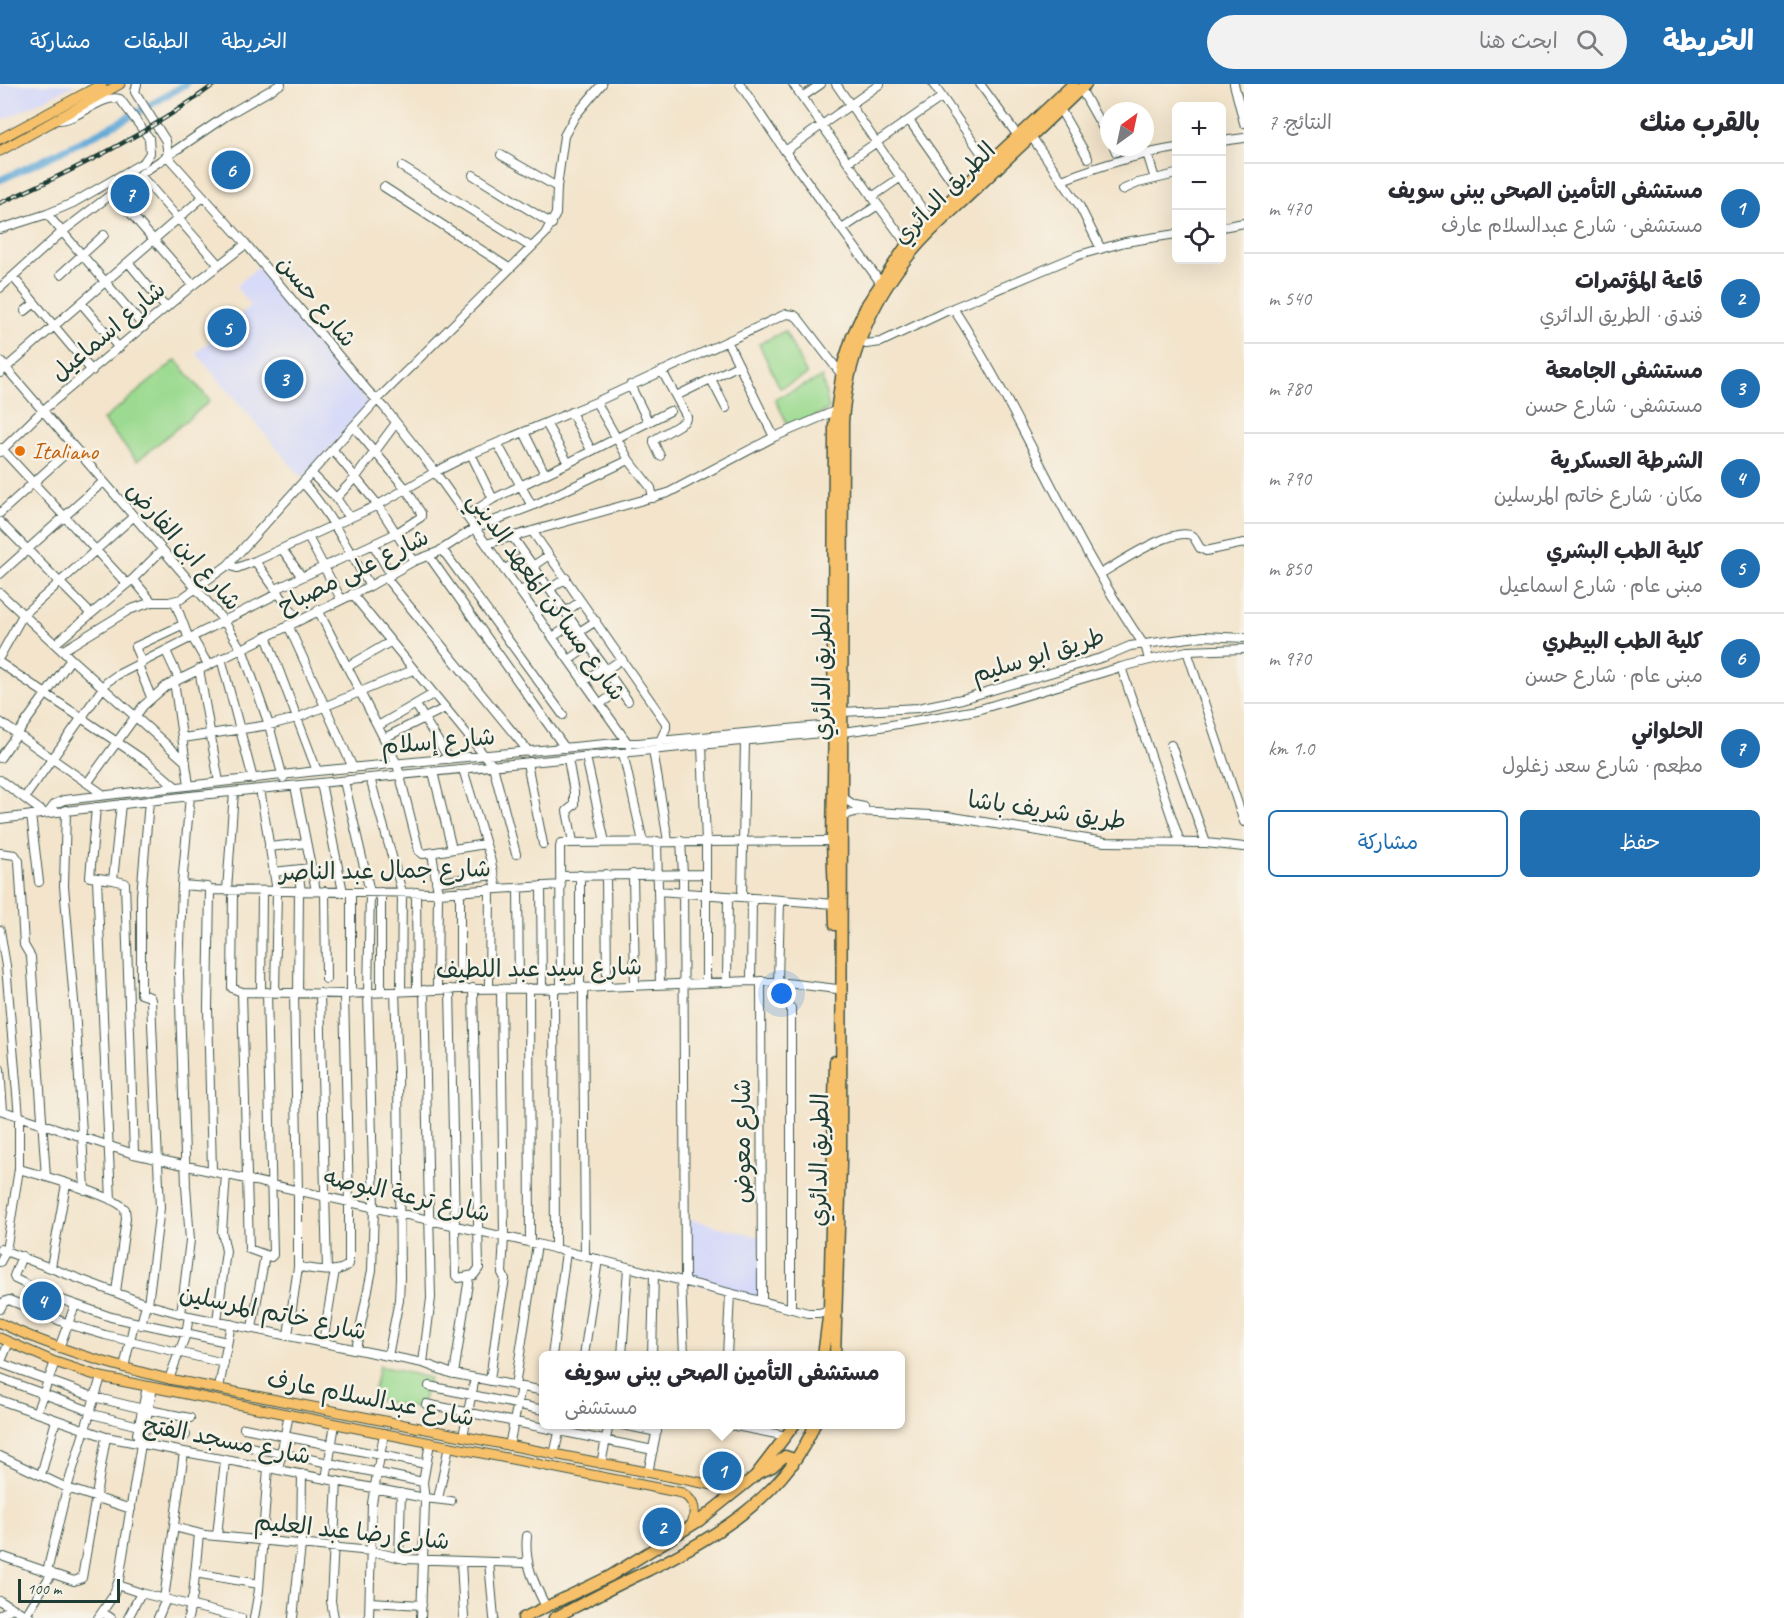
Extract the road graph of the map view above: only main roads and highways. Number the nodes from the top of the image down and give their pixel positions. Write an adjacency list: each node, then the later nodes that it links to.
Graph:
1 (102, 84): 4 (main road)
2 (120, 84): 5 (main road)
3 (1075, 86): 6 (highway, الطريق الدائري); 6 (highway, الطريق الدائري)
4 (0, 139)
5 (0, 151)
6 (943, 214): 7 (highway, الطريق الدائري); 7 (highway, الطريق الدائري)
7 (852, 350): 8 (highway, الطريق الدائري)
8 (845, 368): 9 (highway, الطريق الدائري); 9 (highway, الطريق الدائري)
9 (839, 629): 10 (highway, الطريق الدائري)
10 (838, 736): 11 (highway, الطريق الدائري); 11 (highway, الطريق الدائري)
11 (836, 848): 14 (highway, الطريق الدائري); 15 (highway, الطريق الدائري)
12 (0, 1323): 16 (main road, شارع عبدالسلام عارف)
13 (4, 1340): 18 (main road, شارع عبدالسلام عارف)
14 (824, 1351)
15 (835, 1351)
16 (325, 1408): 17 (main road, شارع عبدالسلام عارف); 18 (main road)
17 (341, 1411): 19 (main road); 24 (main road, شارع عبدالسلام عارف)
18 (323, 1421): 19 (main road, شارع عبدالسلام عارف)
19 (337, 1424): 26 (main road, شارع عبدالسلام عارف)
20 (792, 1429): 23 (highway)
21 (813, 1429): 22 (highway)
22 (793, 1464): 23 (highway); 29 (highway)
23 (757, 1473): 25 (highway)
24 (693, 1481): 25 (main road, شارع عبدالسلام عارف); 26 (main road)
25 (741, 1487): 27 (highway)
26 (686, 1496): 27 (main road)
27 (691, 1526): 28 (highway)
28 (666, 1540): 29 (highway); 30 (highway)
29 (676, 1557): 31 (highway)
30 (636, 1561): 31 (highway); 32 (highway)
31 (650, 1569): 33 (highway)
32 (524, 1618)
33 (554, 1618)

